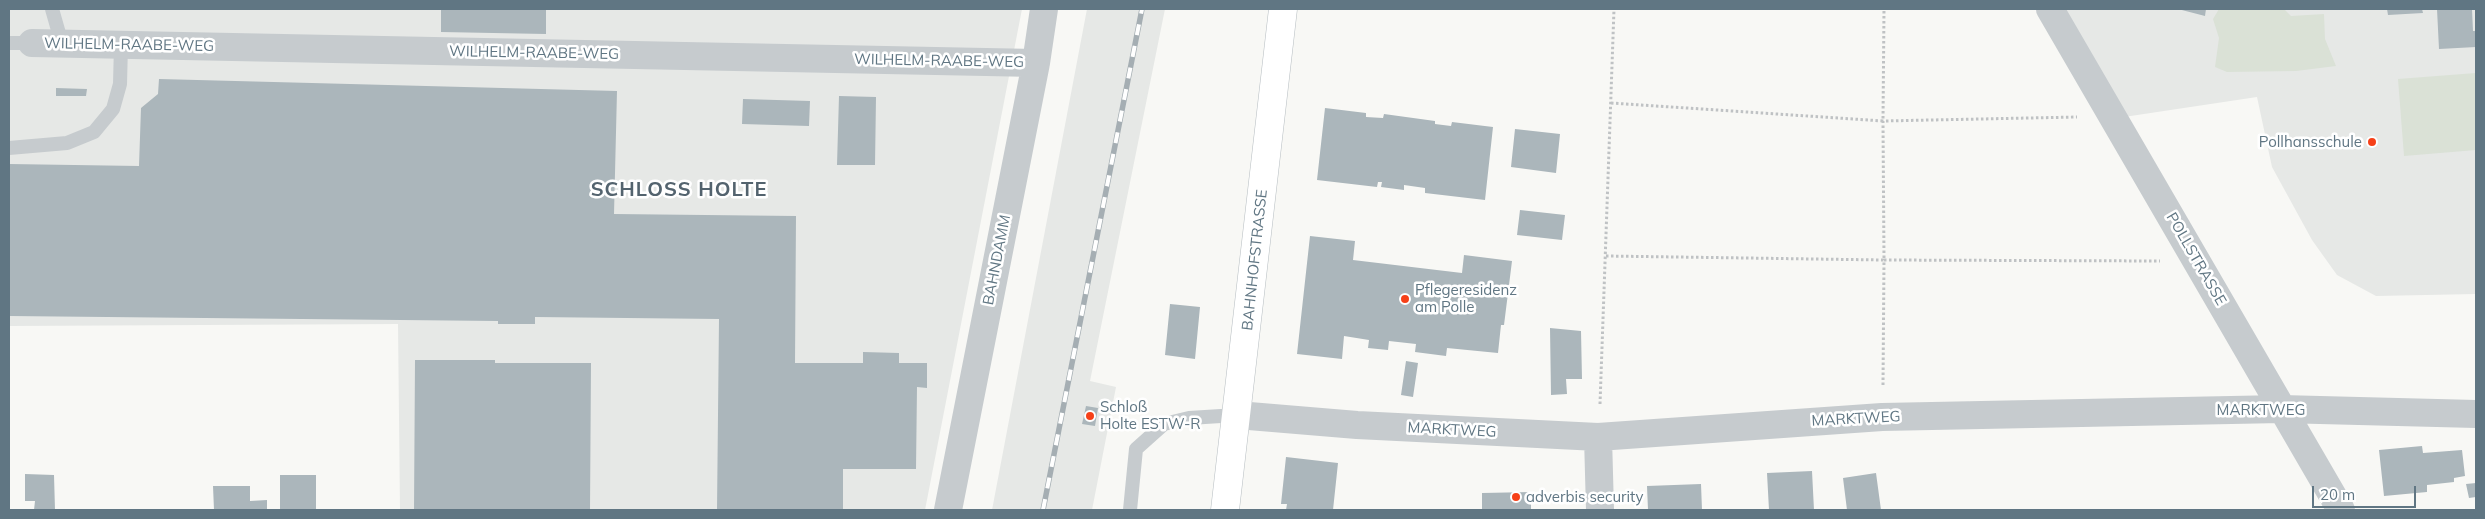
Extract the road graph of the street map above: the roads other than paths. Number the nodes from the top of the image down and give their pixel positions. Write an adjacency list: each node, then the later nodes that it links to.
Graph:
1 (52, 9): 6 (lane)
2 (1044, 9): 8 (street, BAHNDAMM)
3 (1283, 9): 12 (street, BAHNHOFSTRASSE)
4 (2050, 9): 10 (street, POLLSTRASSE)
5 (20, 43): 6 (street, WILHELM-RAABE-WEG)
6 (62, 44): 7 (street, WILHELM-RAABE-WEG)
7 (121, 45): 8 (street, WILHELM-RAABE-WEG); 9 (lane)
8 (1036, 63): 14 (street, BAHNDAMM)
9 (9, 148)
10 (2281, 409): 11 (street, MARKTWEG); 13 (street, MARKTWEG); 18 (street, POLLSTRASSE)
11 (2476, 414)
12 (1237, 415): 13 (street, MARKTWEG); 15 (lane); 16 (street, BAHNHOFSTRASSE)
13 (1598, 437): 17 (street)
14 (948, 510)
15 (1130, 510)
16 (1225, 510)
17 (1600, 510)
18 (2342, 510)

